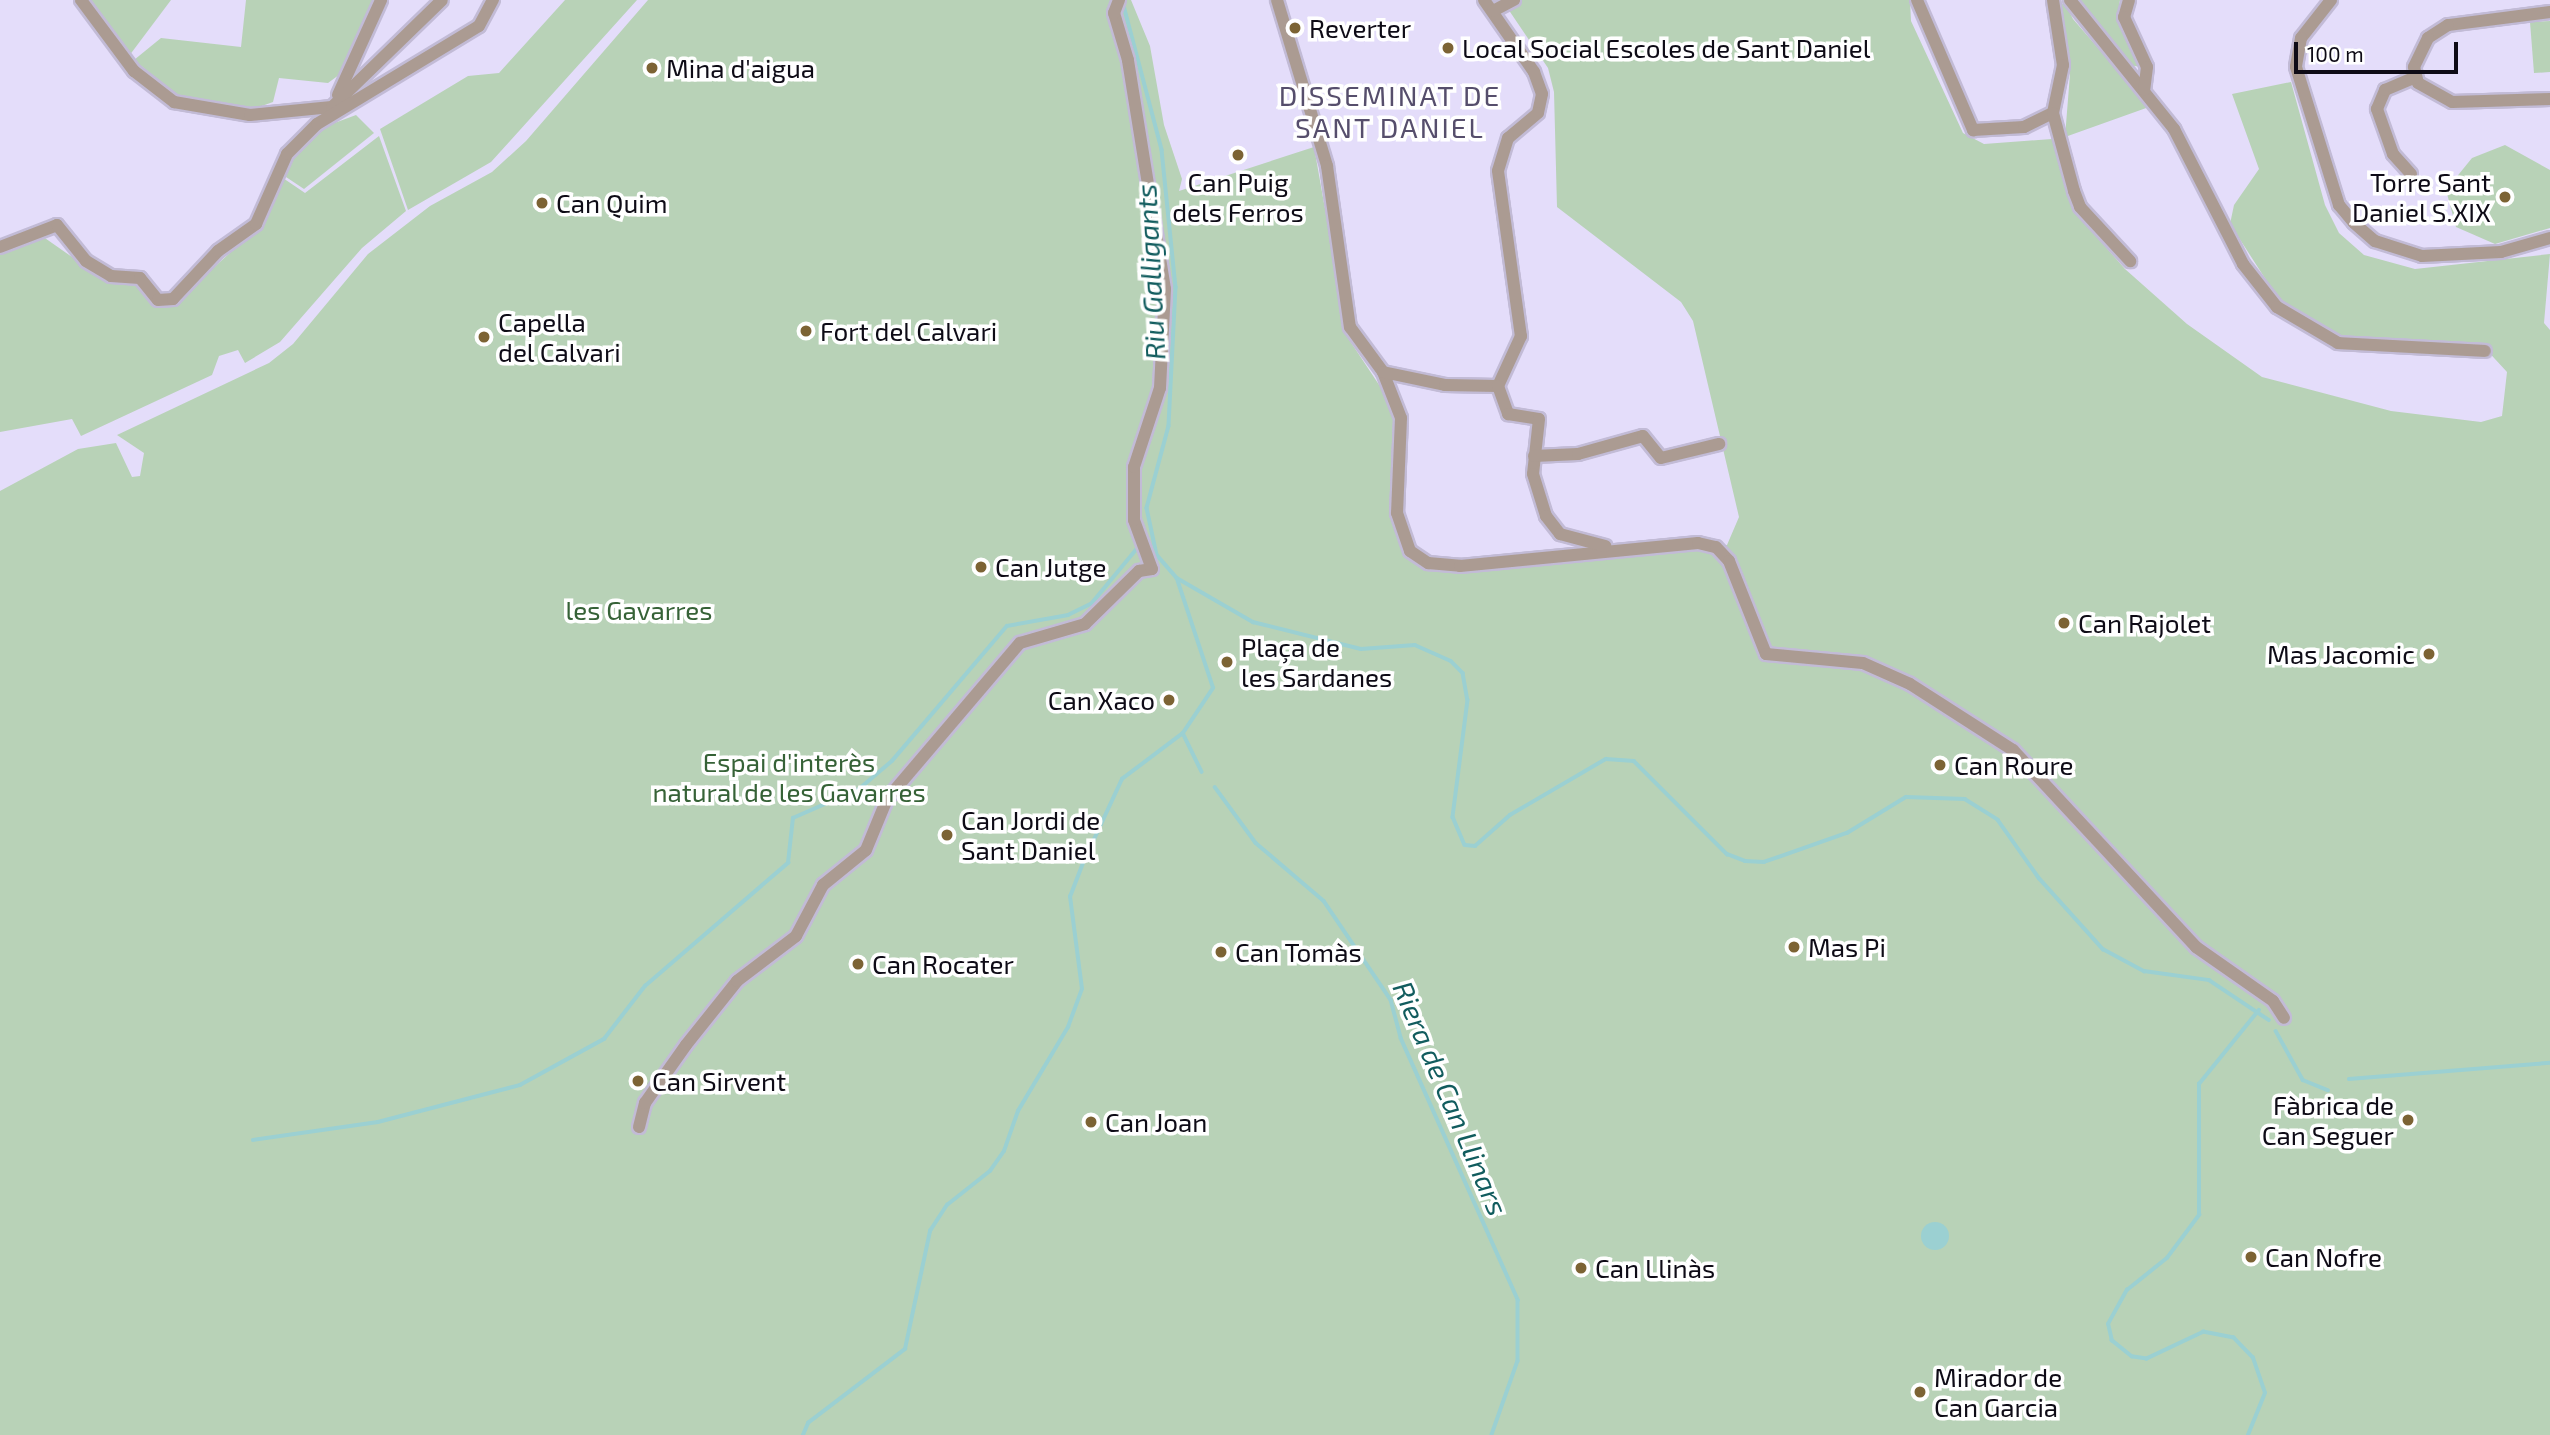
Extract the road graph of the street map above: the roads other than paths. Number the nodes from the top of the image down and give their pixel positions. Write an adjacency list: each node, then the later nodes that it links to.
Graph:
1 (82, 0): 19 (street)
2 (382, 0): 19 (street)
3 (442, 0): 19 (street)
4 (493, 0): 19 (street)
5 (1277, 0): 26 (street)
6 (1484, 0): 14 (street)
7 (1514, 0): 14 (street)
8 (1917, 0): 20 (street)
9 (2053, 0): 20 (street)
10 (2070, 0): 17 (street)
11 (2129, 0): 17 (street)
12 (2331, 0): 22 (street)
13 (1118, 2): 32 (street)
14 (1492, 5): 27 (street)
15 (2546, 8): 16 (street)
16 (2415, 77): 18 (street); 21 (street)
17 (2144, 90): 25 (street)
18 (2550, 99)
19 (334, 109): 23 (street)
20 (2053, 113): 24 (street)
21 (2411, 174)
22 (2550, 238)
23 (0, 247)
24 (2130, 261)
25 (2485, 351)
26 (1383, 373): 27 (street); 30 (street)
27 (1498, 386): 29 (street)
28 (1719, 444): 29 (street)
29 (1534, 456): 30 (street)
30 (1641, 550): 31 (street)
31 (2284, 1017)
32 (639, 1127)

